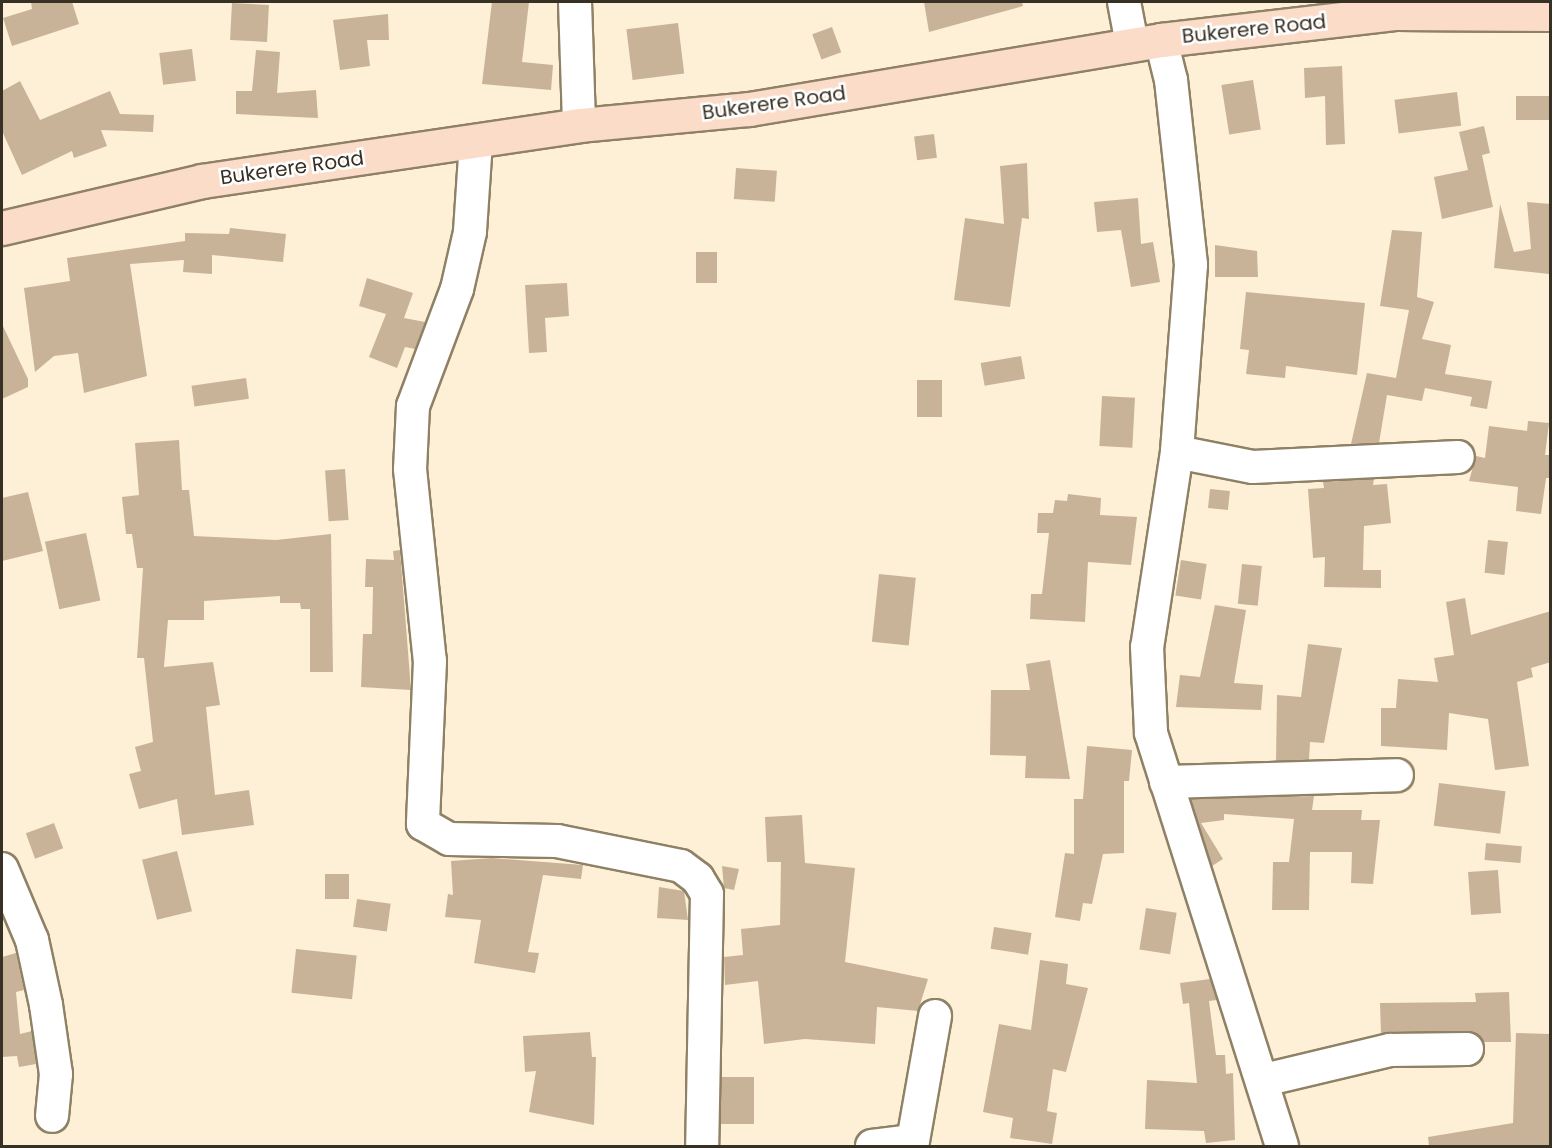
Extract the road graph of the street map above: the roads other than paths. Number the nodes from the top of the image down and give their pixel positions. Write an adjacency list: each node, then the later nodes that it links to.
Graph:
1 (575, 2): 5 (street)
2 (1124, 2): 4 (street)
3 (1551, 14): 4 (main road, Bukerere Road)
4 (1146, 42): 5 (main road, Bukerere Road); 8 (street)
5 (579, 125): 6 (main road, Bukerere Road)
6 (476, 141): 7 (main road, Bukerere Road); 17 (street)
7 (2, 228)
8 (1177, 452): 9 (street); 11 (street)
9 (1458, 457)
10 (1397, 775): 11 (street)
11 (1166, 782): 15 (street)
12 (2, 869): 16 (street)
13 (935, 1016): 18 (street)
14 (1467, 1049): 15 (street)
15 (1264, 1080): 19 (street)
16 (52, 1116)
17 (702, 1146)
18 (872, 1146)
19 (1282, 1146)

